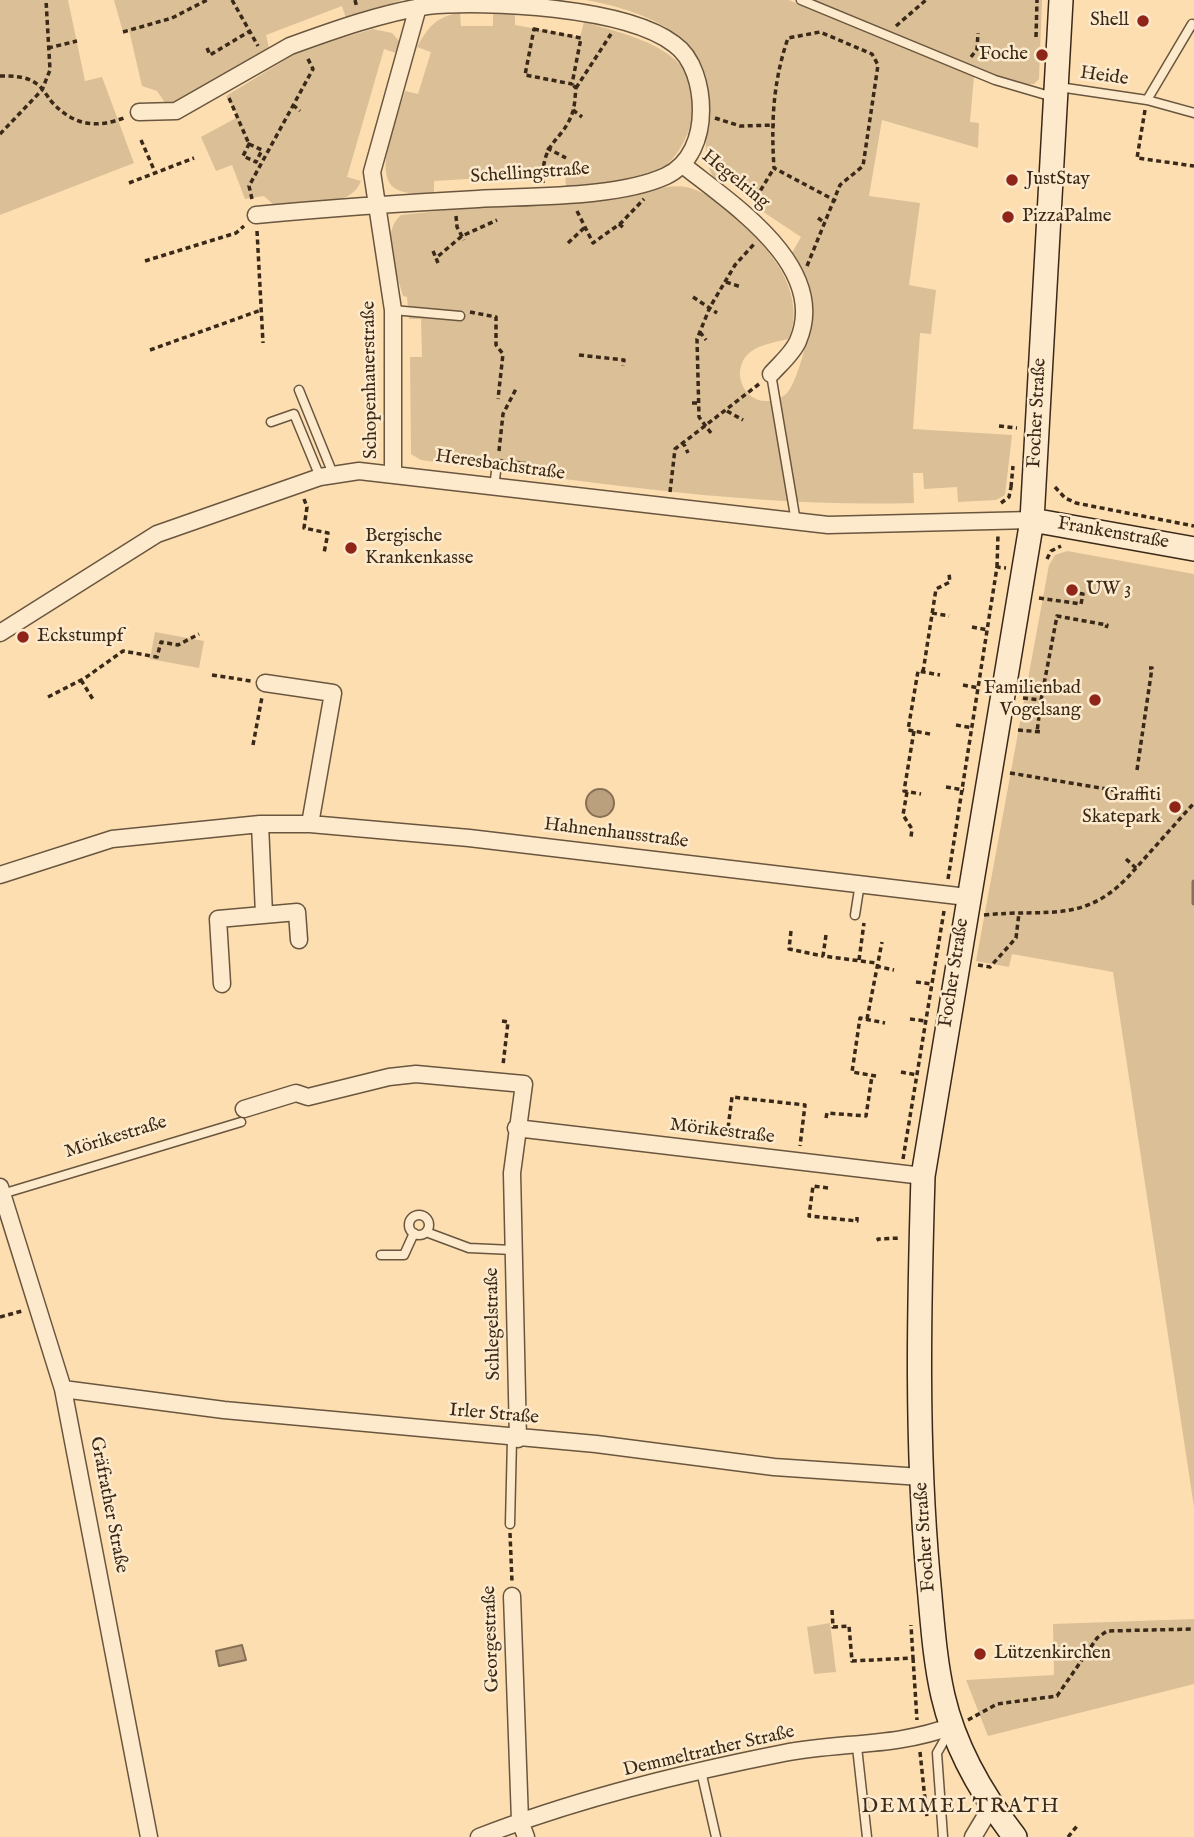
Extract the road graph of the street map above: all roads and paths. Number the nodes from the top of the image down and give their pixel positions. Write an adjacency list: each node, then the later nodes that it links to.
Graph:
1 (46, 0): 18 (path)
2 (206, 0): 12 (path)
3 (232, 0): 11 (path)
4 (802, 0): 14 (lane)
5 (926, 0): 14 (path)
6 (1037, 0): 15 (path)
7 (1061, 0): 27 (main road, Focher Straße)
8 (418, 7): 9 (street, Hegelring); 17 (street, Hegelring); 55 (street, Schopenhauerstraße)
9 (621, 19): 25 (path); 34 (street, Hegelring)
10 (1192, 24): 28 (lane, Heide)
11 (250, 31): 19 (path); 20 (path)
12 (123, 32)
13 (978, 33): 21 (path)
14 (885, 35): 21 (lane)
15 (1036, 37)
16 (76, 41): 18 (path)
17 (298, 43): 20 (street, Hegelring); 29 (path)
18 (48, 48): 26 (path)
19 (207, 48)
20 (265, 61): 24 (street, Hegelring)
21 (964, 67): 27 (lane)
22 (0, 76): 26 (path)
23 (572, 84): 23 (path); 25 (path)
24 (222, 86): 32 (street, Hegelring); 39 (path)
25 (576, 88): 30 (path)
26 (42, 90): 32 (path); 37 (path)
27 (1056, 92): 28 (lane, Heide); 110 (main road, Focher Straße)
28 (1147, 100): 33 (lane, Heide); 45 (path)
29 (293, 105): 31 (path); 41 (path)
30 (573, 110): 35 (path); 40 (path)
31 (300, 111)
32 (139, 112)
33 (1194, 113)
34 (701, 114): 36 (path); 44 (street, Hegelring)
35 (582, 117)
36 (773, 125): 46 (path); 54 (path)
37 (0, 134)
38 (141, 140): 47 (path)
39 (249, 144): 41 (path); 41 (path)
40 (547, 148): 43 (path); 52 (path)
41 (261, 157): 56 (path)
42 (194, 158): 47 (path)
43 (566, 158)
44 (683, 165): 49 (street, Hegelring); 50 (street, Schellingstraße)
45 (1194, 166)
46 (774, 168): 49 (path); 54 (path)
47 (155, 172): 48 (path)
48 (129, 183)
49 (710, 187): 63 (street, Hegelring)
50 (575, 193): 52 (street, Schellingstraße); 61 (path)
51 (647, 194): 60 (path)
52 (544, 195): 53 (street, Schellingstraße)
53 (455, 200): 55 (street, Schellingstraße); 64 (path)
54 (836, 201): 59 (path)
55 (375, 204): 56 (street); 78 (street, Schopenhauerstraße)
56 (256, 215): 71 (path); 77 (path)
57 (818, 218): 59 (path)
58 (497, 220): 64 (path)
59 (825, 223): 67 (path)
60 (619, 224): 62 (path); 66 (path)
61 (584, 228): 65 (path); 66 (path)
62 (625, 229)
63 (765, 231): 72 (street, Hegelring); 73 (path)
64 (463, 238): 70 (path)
65 (568, 243)
66 (593, 243): 68 (path)
67 (815, 246): 69 (path); 72 (path)
68 (596, 248)
69 (822, 248)
70 (433, 251)
71 (145, 261)
72 (795, 279): 87 (street, Hegelring)
73 (726, 282): 74 (path); 76 (path)
74 (740, 287)
75 (693, 297): 76 (path)
76 (710, 307): 80 (path); 81 (path)
77 (261, 310): 83 (path); 84 (path)
78 (393, 310): 79 (lane); 104 (street, Schopenhauerstraße)
79 (460, 313): 90 (path)
80 (717, 313)
81 (700, 332): 82 (path); 92 (path)
82 (706, 340)
83 (263, 343)
84 (150, 350)
85 (579, 355): 86 (path)
86 (623, 366)
87 (771, 374): 93 (path); 111 (lane)
88 (517, 387): 102 (path)
89 (299, 390): 105 (lane)
90 (498, 399)
91 (692, 403): 92 (path)
92 (699, 403): 96 (path)
93 (727, 411): 94 (path); 96 (path)
94 (743, 420)
95 (271, 422): 105 (lane)
96 (706, 426): 99 (path); 100 (path)
97 (999, 426): 98 (path)
98 (1018, 428)
99 (711, 433)
100 (683, 442): 101 (path); 109 (path)
101 (688, 453)
102 (497, 464): 103 (lane); 108 (lane)
103 (524, 467)
104 (393, 473): 105 (street, Heresbachstraße); 108 (street, Heresbachstraße)
105 (327, 476): 107 (street, Heresbachstraße)
106 (1052, 481): 112 (path)
107 (299, 484): 115 (path); 127 (street, Heresbachstraße)
108 (494, 487): 109 (street, Heresbachstraße)
109 (668, 508): 111 (street, Heresbachstraße)
110 (1032, 520): 111 (street, Heresbachstraße); 114 (main road, Frankenstraße); 162 (main road, Focher Straße)
111 (796, 522)
112 (1194, 526)
113 (1068, 545): 116 (path)
114 (1194, 549)
115 (324, 553)
116 (1047, 561)
117 (949, 574): 122 (path)
118 (1042, 586): 120 (path)
119 (1077, 593): 120 (path)
120 (1040, 598): 121 (path)
121 (1037, 611)
122 (932, 613): 123 (path); 130 (path)
123 (949, 616)
124 (972, 627): 126 (path)
125 (1106, 628): 139 (path)
126 (988, 630)
127 (0, 633)
128 (199, 634): 133 (path)
129 (1149, 668): 147 (path)
130 (923, 672): 132 (path); 144 (path)
131 (212, 675): 134 (path)
132 (940, 675)
133 (81, 680): 138 (path); 140 (path)
134 (265, 683): 146 (path); 156 (street)
135 (963, 685): 137 (path)
136 (1025, 685): 139 (path)
137 (979, 688)
138 (48, 697)
139 (1041, 700): 143 (path)
140 (94, 701)
141 (956, 726): 142 (path)
142 (973, 729)
143 (1018, 730)
144 (914, 731): 145 (path); 151 (path)
145 (930, 734)
146 (253, 745)
147 (1137, 770)
148 (1010, 774): 153 (path)
149 (946, 788): 150 (path)
150 (964, 790)
151 (907, 792): 152 (path); 157 (path)
152 (921, 794)
153 (1137, 794)
154 (1194, 803): 159 (path)
155 (260, 824): 156 (street, Hahnenhausstraße); 160 (street, Hahnenhausstraße); 164 (street)
156 (310, 824): 161 (street, Hahnenhausstraße)
157 (911, 837)
158 (1126, 859): 159 (path)
159 (1136, 868): 163 (path)
160 (0, 876)
161 (860, 883): 162 (street, Hahnenhausstraße); 165 (lane)
162 (976, 900): 163 (path); 192 (main road, Focher Straße)
163 (1019, 913): 172 (path)
164 (264, 914): 168 (street); 176 (street)
165 (855, 915): 171 (path)
166 (790, 931): 170 (path)
167 (827, 935): 170 (path)
168 (299, 940)
169 (882, 942): 173 (path)
170 (823, 956): 171 (path)
171 (859, 960): 173 (path)
172 (973, 964)
173 (876, 965): 174 (path); 179 (path)
174 (894, 970)
175 (916, 982): 177 (path)
176 (222, 984)
177 (932, 984)
178 (910, 1019): 181 (path)
179 (867, 1020): 182 (path); 188 (path)
180 (502, 1021): 185 (path)
181 (926, 1021)
182 (885, 1023)
183 (901, 1072): 184 (path)
184 (917, 1075)
185 (501, 1081): 186 (street, Mörikestraße); 187 (street, Mörikestraße)
186 (524, 1084): 189 (street, Schlegelstraße)
187 (243, 1115): 194 (lane, Mörikestraße)
188 (826, 1118)
189 (516, 1128): 190 (street, Mörikestraße); 200 (street, Schlegelstraße)
190 (725, 1154): 191 (street, Mörikestraße); 191 (path)
191 (798, 1162): 192 (street, Mörikestraße)
192 (923, 1176): 206 (main road, Focher Straße)
193 (828, 1188): 195 (path)
194 (1, 1191): 202 (street, Gräfrather Straße)
195 (857, 1217)
196 (426, 1232): 197 (lane, Schlegelstraße); 197 (lane, Schlegelstraße); 200 (lane, Schlegelstraße)
197 (414, 1233): 201 (lane, Schlegelstraße)
198 (901, 1238): 199 (path)
199 (878, 1241)
200 (513, 1250): 205 (street, Schlegelstraße)
201 (381, 1255)
202 (37, 1305): 203 (path); 204 (street, Gräfrather Straße)
203 (0, 1317)
204 (63, 1389): 205 (street, Irler Straße); 222 (street, Gräfrather Straße)
205 (515, 1439): 206 (street, Irler Straße); 207 (lane)
206 (921, 1477): 214 (main road, Focher Straße)
207 (510, 1524): 208 (path, Georgestraße)
208 (512, 1596): 219 (street, Georgestraße)
209 (832, 1610): 212 (path)
210 (910, 1619): 212 (path)
211 (1194, 1629): 213 (path)
212 (913, 1658): 215 (path)
213 (965, 1707)
214 (952, 1726): 215 (street, Demmeltrather Straße); 218 (main road, Focher Straße); 227 (lane)
215 (918, 1738): 216 (street, Demmeltrather Straße); 220 (path)
216 (856, 1747): 217 (street, Demmeltrather Straße); 226 (lane)
217 (701, 1771): 219 (street, Demmeltrather Straße); 225 (lane)
218 (991, 1807): 228 (street); 229 (main road, Focher Straße)
219 (520, 1821): 223 (street, Demmeltrather Straße); 224 (street, Georgestraße)
220 (928, 1825)
221 (1077, 1826): 230 (path)
222 (149, 1837)
223 (480, 1837)
224 (526, 1837)
225 (716, 1837)
226 (867, 1837)
227 (943, 1837)
228 (974, 1837)
229 (1015, 1837)
230 (1068, 1837)

